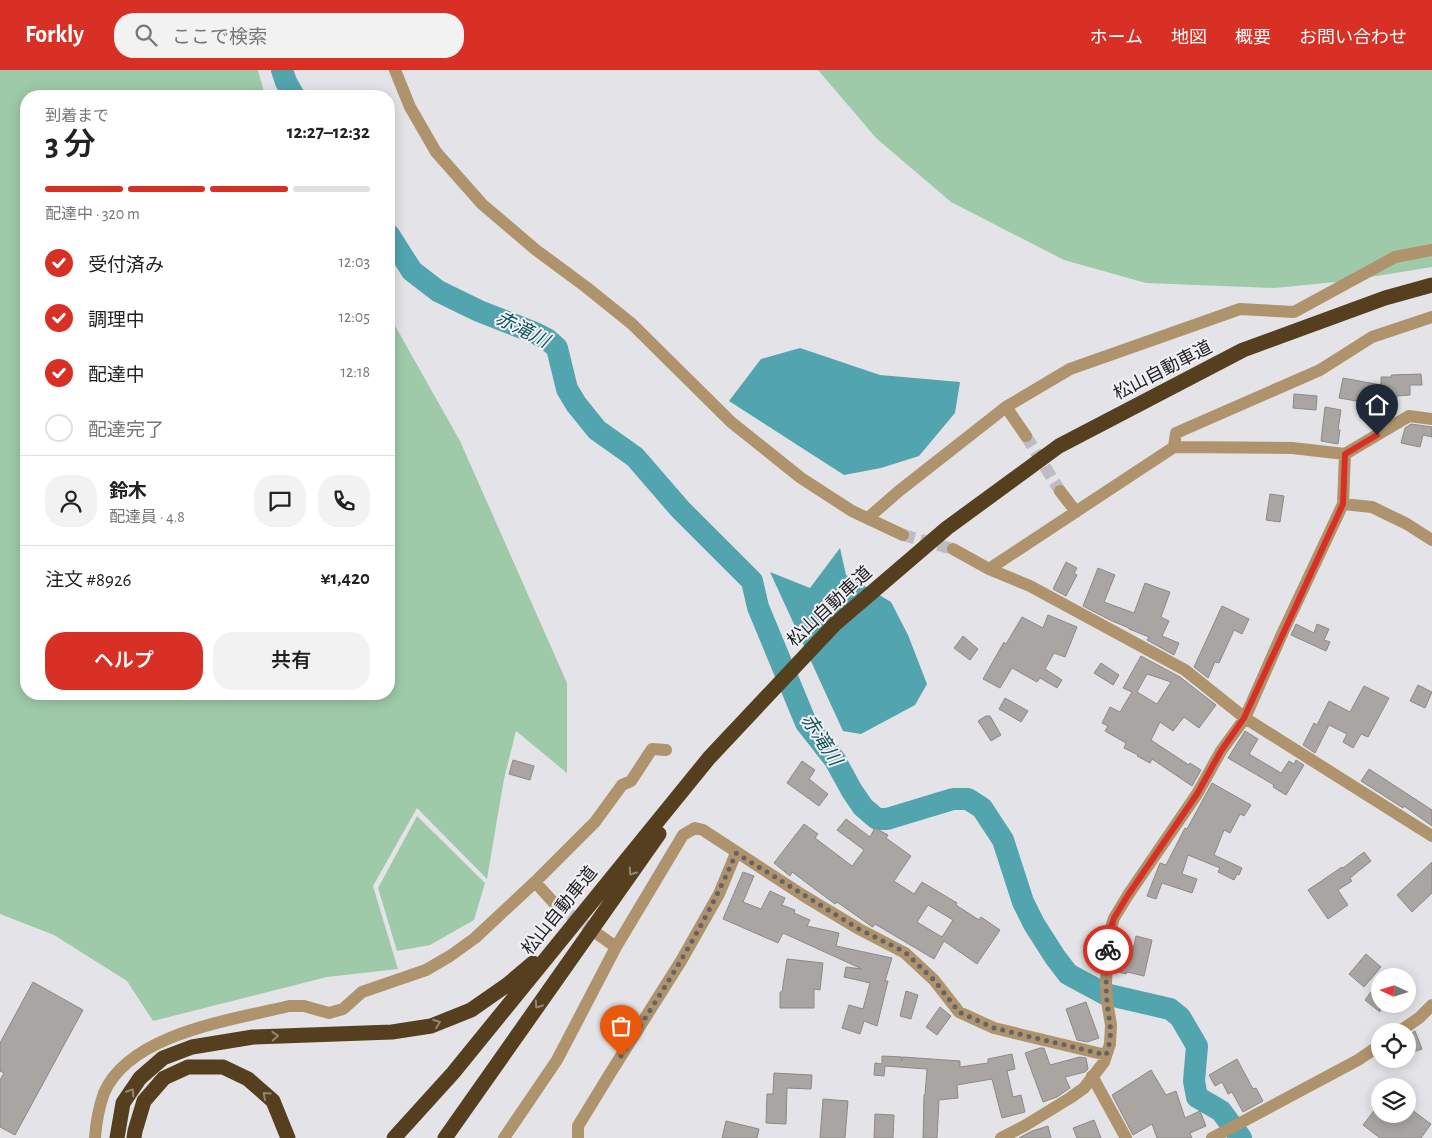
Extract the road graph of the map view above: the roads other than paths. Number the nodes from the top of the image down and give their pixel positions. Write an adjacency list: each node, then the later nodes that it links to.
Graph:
1 (396, 70): 13 (street)
2 (1432, 250): 5 (street)
3 (1432, 285): 19 (highway, 松山自動車道)
4 (1432, 317): 8 (street)
5 (1006, 407): 7 (street); 13 (street)
6 (1432, 420): 9 (street)
7 (1026, 436)
8 (1174, 447): 9 (street); 12 (street)
9 (1345, 454): 11 (street)
10 (1060, 491): 12 (street)
11 (1343, 504): 15 (street); 18 (street)
12 (1076, 512): 17 (street)
13 (868, 518): 14 (street)
14 (903, 535)
15 (1432, 540)
16 (953, 548): 17 (street)
17 (989, 569): 18 (street)
18 (1244, 718): 21 (street); 31 (street)
19 (720, 746): 26 (highway, 松山自動車道); 38 (highway, one-way to 38)
20 (666, 750): 23 (street)
21 (1432, 836)
22 (736, 853): 27 (street); 31 (street); 40 (street)
23 (535, 882): 24 (street); 33 (street)
24 (555, 904)
25 (599, 935): 27 (street)
26 (558, 943): 34 (highway, one-way to 26); 37 (highway, 松山自動車道)
27 (616, 947): 39 (street)
28 (1432, 1005): 29 (street)
29 (1412, 1023)
30 (1371, 1051): 43 (street)
31 (1106, 1055): 32 (street)
32 (1092, 1076): 41 (street); 42 (street)
33 (95, 1138)
34 (117, 1138)
35 (134, 1138): 36 (highway, one-way to 35)
36 (288, 1138)
37 (394, 1138)
38 (445, 1138)
39 (504, 1138)
40 (578, 1138)
41 (1001, 1138)
42 (1126, 1138)
43 (1212, 1138)

